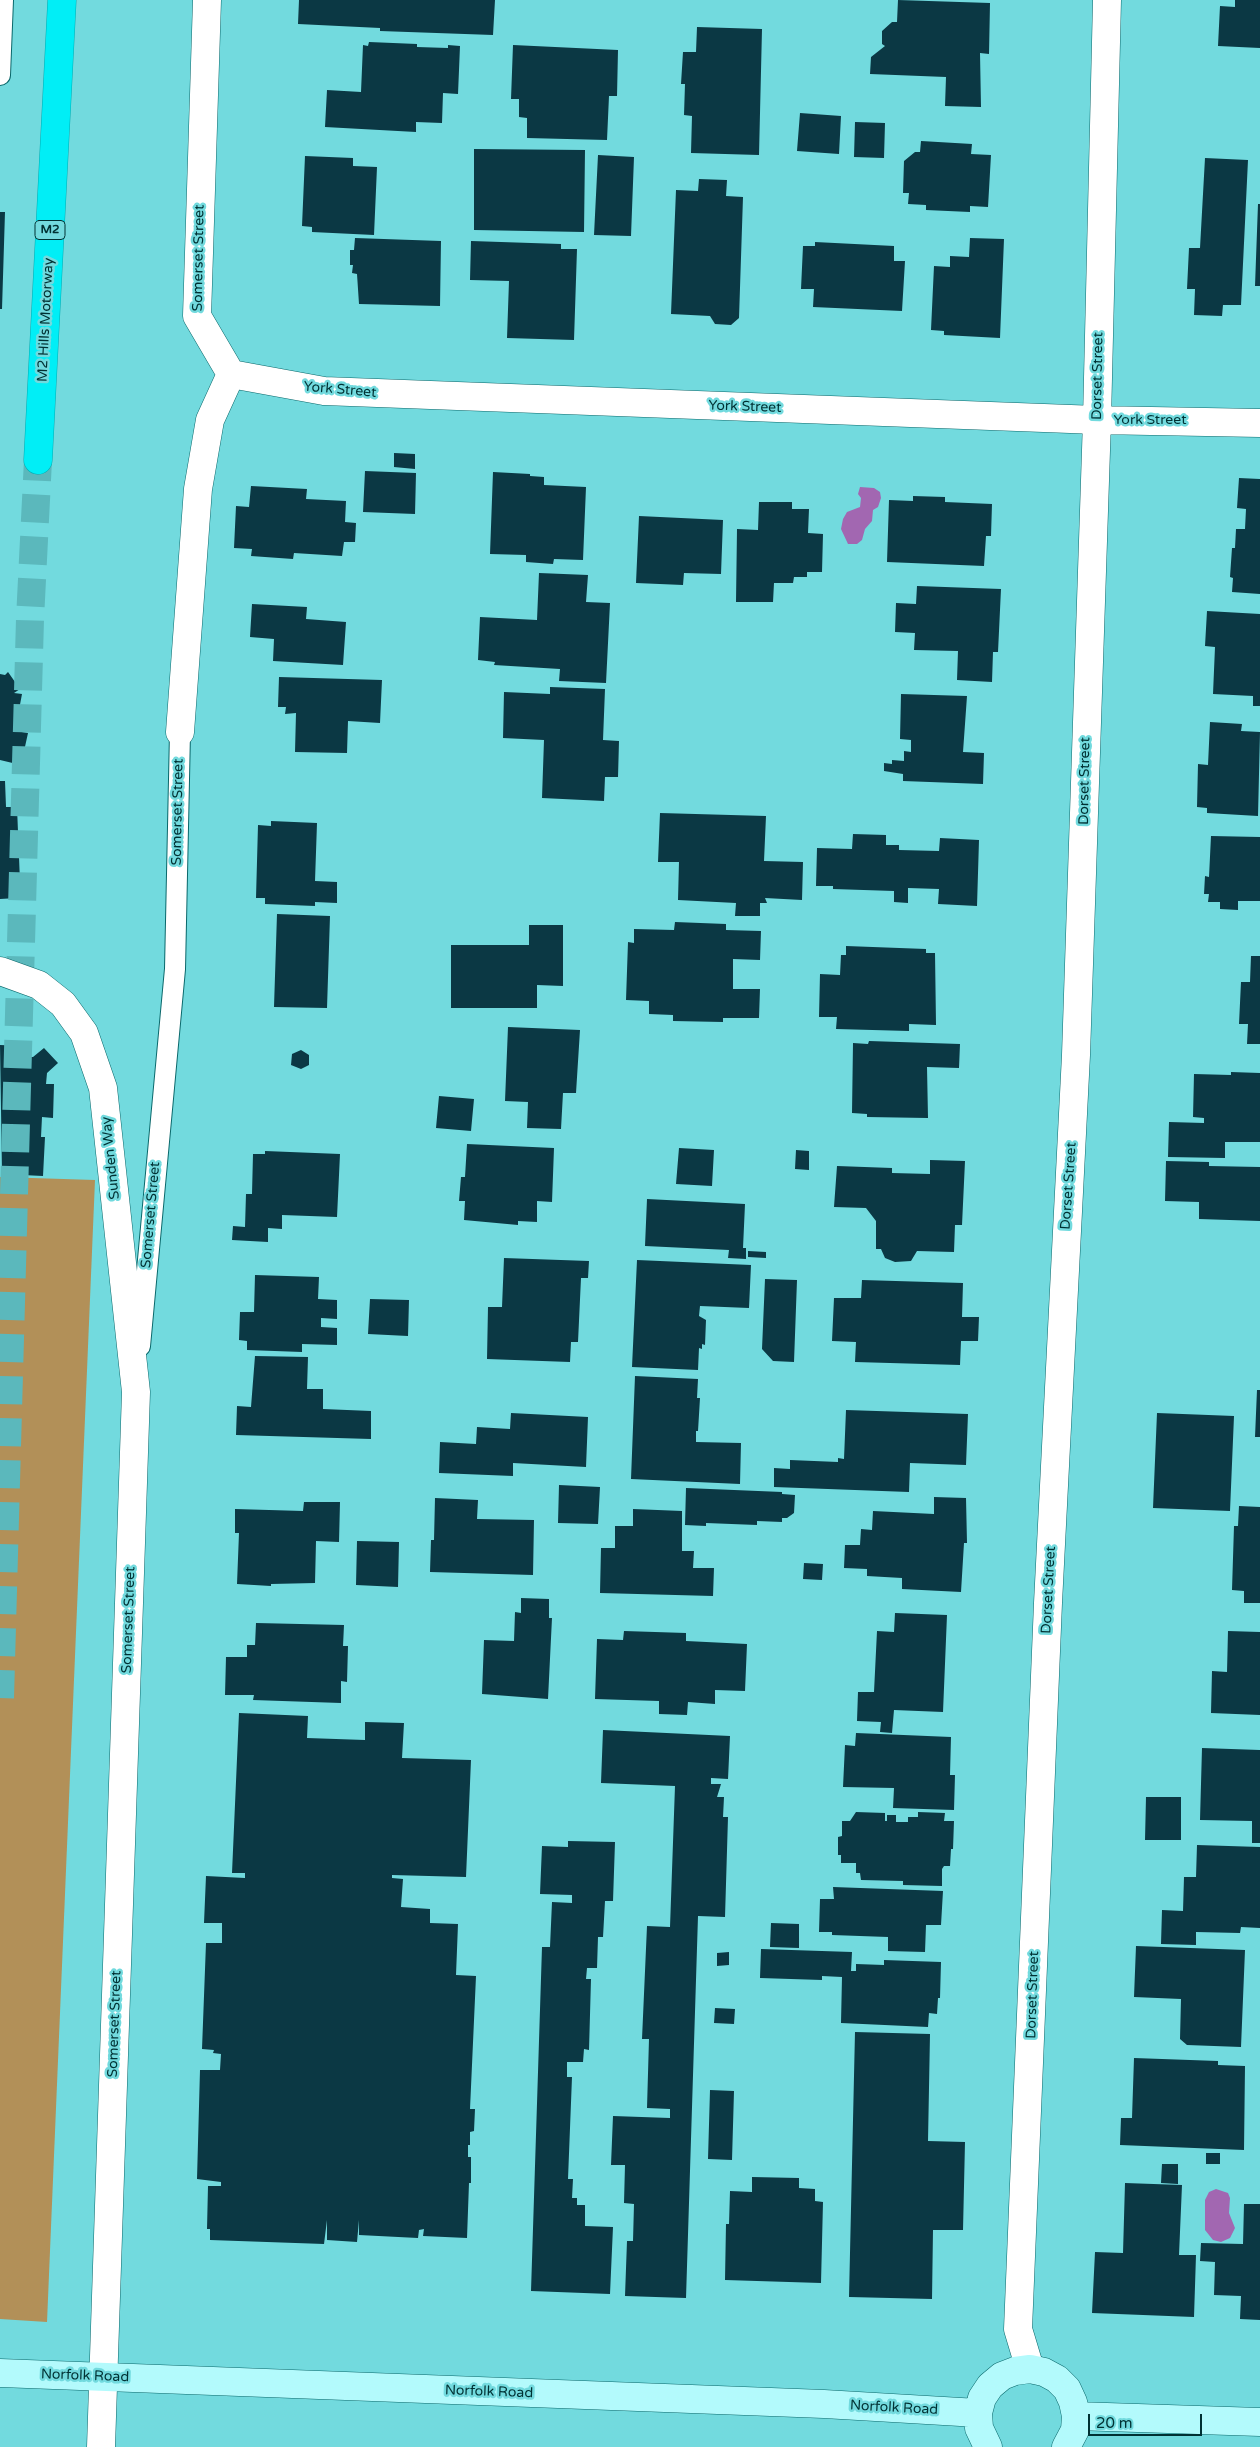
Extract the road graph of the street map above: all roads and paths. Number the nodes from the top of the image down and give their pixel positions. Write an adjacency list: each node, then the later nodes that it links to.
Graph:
1 (3, 0): 5 (lane)
2 (62, 0): 9 (highway, M2 Hills Motorway / M2)
3 (207, 0): 6 (street, Somerset Street)
4 (1106, 0): 7 (street, Dorset Street)
5 (0, 75)
6 (231, 374): 7 (street, York Street); 10 (street, Somerset Street)
7 (1097, 420): 8 (street, York Street); 13 (street, Dorset Street)
8 (1260, 423)
9 (38, 460)
10 (180, 732): 12 (lane, Somerset Street)
11 (0, 971): 12 (street, Sunden Way)
12 (136, 1392): 15 (street, Somerset Street)
13 (1030, 2369): 16 (street); 17 (street)
14 (0, 2373): 15 (street, Norfolk Road)
15 (104, 2377): 16 (street, Norfolk Road); 19 (street, Somerset Street)
16 (978, 2413): 20 (street)
17 (1076, 2416): 18 (street); 21 (street)
18 (1260, 2422)
19 (101, 2447)
20 (988, 2447)
21 (1066, 2447)

